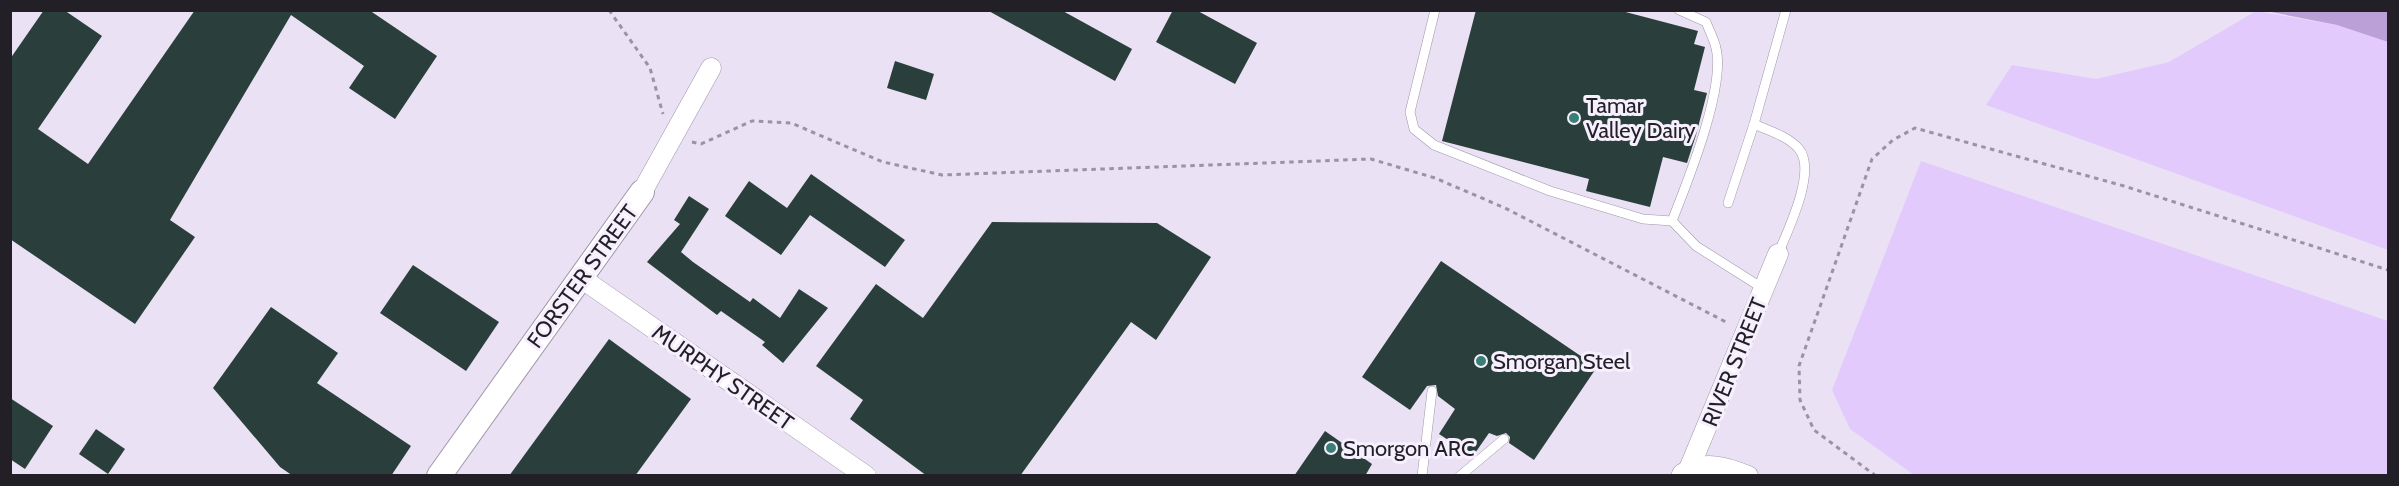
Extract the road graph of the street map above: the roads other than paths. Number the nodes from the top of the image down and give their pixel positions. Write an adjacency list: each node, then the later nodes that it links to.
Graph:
1 (1435, 10): 8 (lane)
2 (1678, 10): 8 (lane)
3 (1786, 10): 5 (lane)
4 (711, 68): 6 (street, FORSTER STREET)
5 (1754, 124): 7 (lane); 9 (lane)
6 (642, 192): 10 (street, FORSTER STREET)
7 (1728, 204)
8 (1672, 221): 11 (lane)
9 (1778, 254): 11 (street, RIVER STREET)
10 (581, 278): 15 (street, FORSTER STREET); 16 (street, MURPHY STREET)
11 (1764, 289): 14 (street, RIVER STREET)
12 (1432, 390): 17 (lane)
13 (1504, 439): 18 (lane)
14 (1685, 472): 19 (street)
15 (439, 476)
16 (866, 476)
17 (1422, 476)
18 (1460, 476)
19 (1748, 476)

